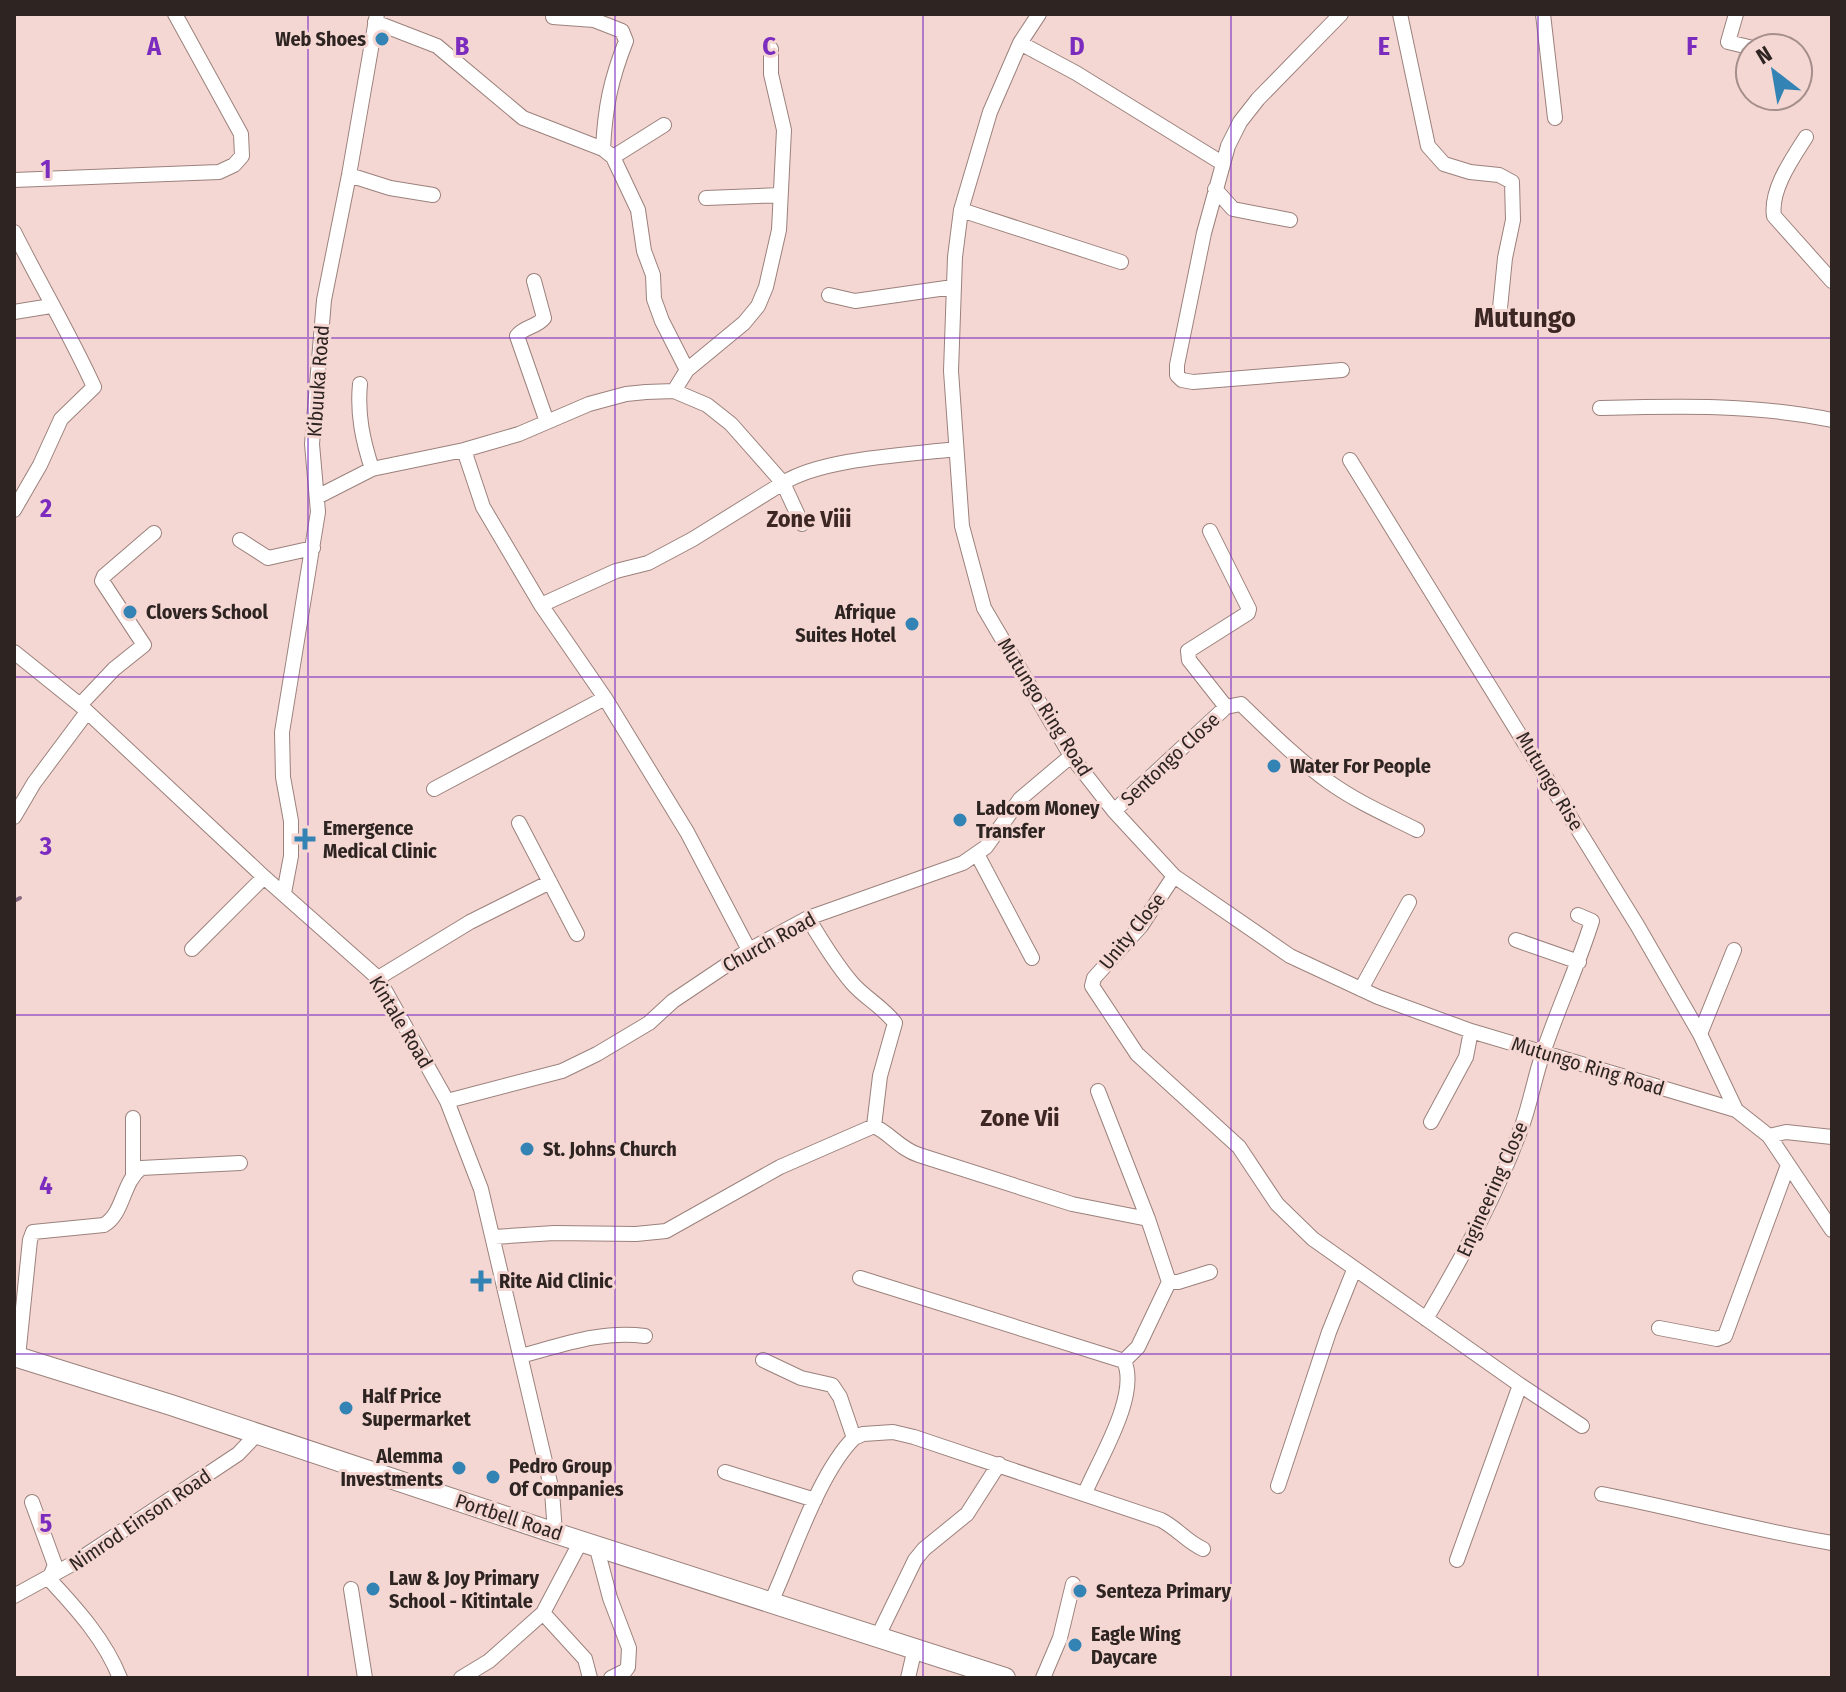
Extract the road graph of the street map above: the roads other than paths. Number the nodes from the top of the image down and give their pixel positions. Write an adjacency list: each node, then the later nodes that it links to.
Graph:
1 (175, 14): 18 (street)
2 (1039, 14): 9 (street, Mutungo Ring Road)
3 (1341, 14): 16 (street)
4 (1400, 14): 32 (street)
5 (1543, 14): 12 (street)
6 (1736, 14): 10 (street)
7 (553, 17): 15 (street)
8 (376, 18): 15 (street); 17 (street, Kibuuka Road)
9 (1020, 43): 16 (street); 23 (street, Mutungo Ring Road)
10 (1734, 43)
11 (771, 49): 21 (street)
12 (1555, 118)
13 (664, 125): 15 (street)
14 (1806, 137): 28 (street)
15 (608, 153): 34 (street)
16 (1222, 163): 19 (street)
17 (349, 175): 20 (street); 46 (street, Kibuuka Road)
18 (14, 180)
19 (1215, 189): 24 (street); 35 (street)
20 (433, 195)
21 (780, 195): 22 (street); 34 (street)
22 (706, 198)
23 (961, 210): 26 (street); 29 (street, Mutungo Ring Road)
24 (1290, 220)
25 (14, 232): 31 (street)
26 (1121, 262)
27 (534, 281): 40 (street)
28 (1832, 281)
29 (953, 287): 30 (street); 41 (street, Mutungo Ring Road)
30 (829, 295)
31 (51, 306): 33 (street); 47 (street)
32 (1500, 308)
33 (14, 312)
34 (687, 370): 37 (street)
35 (1342, 370)
36 (360, 384): 44 (street)
37 (674, 391): 40 (street); 45 (street)
38 (1600, 408): 39 (street)
39 (1832, 420)
40 (547, 422): 42 (street)
41 (956, 449): 45 (street); 58 (street, Mutungo Ring Road)
42 (464, 450): 44 (street); 53 (street)
43 (1350, 460): 82 (street, Mutungo Rise)
44 (372, 469): 46 (street)
45 (783, 483): 48 (street); 53 (street)
46 (319, 496): 52 (street, Kibuuka Road)
47 (14, 510)
48 (802, 524)
49 (1210, 531): 56 (street, Sentongo Close)
50 (154, 533): 57 (street)
51 (240, 540): 52 (street)
52 (313, 548): 68 (street, Kibuuka Road)
53 (541, 605): 55 (street)
54 (14, 652): 57 (street, Kintale Road)
55 (605, 698): 59 (street); 75 (street)
56 (1226, 707): 60 (street, Sentongo Close); 63 (street, Sentongo Close)
57 (84, 709): 61 (street); 66 (street, Kintale Road)
58 (1071, 756): 60 (street, Mutungo Ring Road); 64 (street, Church Road)
59 (434, 789)
60 (1114, 811): 65 (street, Mutungo Ring Road)
61 (14, 817)
62 (519, 823): 67 (street)
63 (1417, 830)
64 (977, 854): 71 (street, Church Road); 77 (street)
65 (1174, 876): 80 (street, Mutungo Ring Road); 98 (street, Unity Close)
66 (264, 877): 68 (street, Kintale Road); 74 (street)
67 (550, 882): 72 (street); 79 (street)
68 (284, 893): 79 (street, Kintale Road)
69 (1409, 902): 80 (street)
70 (1578, 915): 78 (street, Engineering Close)
71 (808, 918): 75 (street, Church Road); 89 (street)
72 (577, 934)
73 (1516, 940): 78 (street)
74 (192, 949)
75 (749, 950): 85 (street, Church Road)
76 (1734, 950): 82 (street)
77 (1032, 958)
78 (1579, 962): 83 (street, Engineering Close)
79 (378, 978): 85 (street, Kintale Road)
80 (1361, 989): 81 (street, Mutungo Ring Road)
81 (1471, 1031): 83 (street, Mutungo Ring Road); 88 (street)
82 (1700, 1034): 86 (street, Mutungo Rise)
83 (1543, 1052): 86 (street, Mutungo Ring Road); 102 (street, Engineering Close)
84 (1098, 1091): 95 (street)
85 (447, 1101): 97 (street, Kintale Road)
86 (1736, 1110): 90 (street)
87 (133, 1118): 94 (street)
88 (1431, 1122)
89 (874, 1126): 95 (street); 97 (street)
90 (1769, 1136): 91 (street); 93 (street)
91 (1832, 1137)
92 (240, 1163): 94 (street)
93 (1788, 1165): 96 (street); 103 (street)
94 (133, 1174): 106 (street)
95 (1148, 1219): 101 (street)
96 (1832, 1230)
97 (494, 1237): 105 (street, Kintale Road)
98 (1354, 1270): 102 (street); 115 (street)
99 (1210, 1272): 101 (street)
100 (860, 1278): 108 (street)
101 (1169, 1282): 108 (street)
102 (1426, 1319): 109 (street)
103 (1659, 1328)
104 (645, 1336): 105 (street)
105 (521, 1356): 120 (street, Kintale Road)
106 (16, 1357): 111 (main road, Portbell Road)
107 (763, 1360): 112 (street)
108 (1124, 1361): 116 (street)
109 (1520, 1385): 110 (street); 124 (street)
110 (1582, 1426)
111 (258, 1433): 120 (main road, Portbell Road); 125 (street, Nimrod Einson Road)
112 (854, 1438): 113 (street); 118 (street)
113 (999, 1464): 116 (street); 131 (street)
114 (725, 1472): 118 (street)
115 (1278, 1486)
116 (1085, 1493): 123 (street)
117 (1602, 1494): 122 (street)
118 (815, 1500): 129 (street)
119 (32, 1502): 125 (street)
120 (555, 1533): 121 (main road, Portbell Road)
121 (589, 1543): 129 (main road, Portbell Road); 130 (street); 137 (street)
122 (1832, 1543)
123 (1203, 1549)
124 (1457, 1560)
125 (49, 1579): 128 (street, Nimrod Einson Road); 133 (street)
126 (1073, 1584): 140 (street)
127 (351, 1589): 134 (street)
128 (14, 1596)
129 (771, 1602): 131 (main road, Portbell Road)
130 (543, 1613): 135 (street); 136 (street)
131 (878, 1636): 132 (main road, Portbell Road)
132 (915, 1648): 138 (street); 139 (main road, Portbell Road)
133 (120, 1678)
134 (365, 1678)
135 (461, 1678)
136 (590, 1678)
137 (611, 1678)
138 (908, 1678)
139 (1005, 1678)
140 (1043, 1678)

